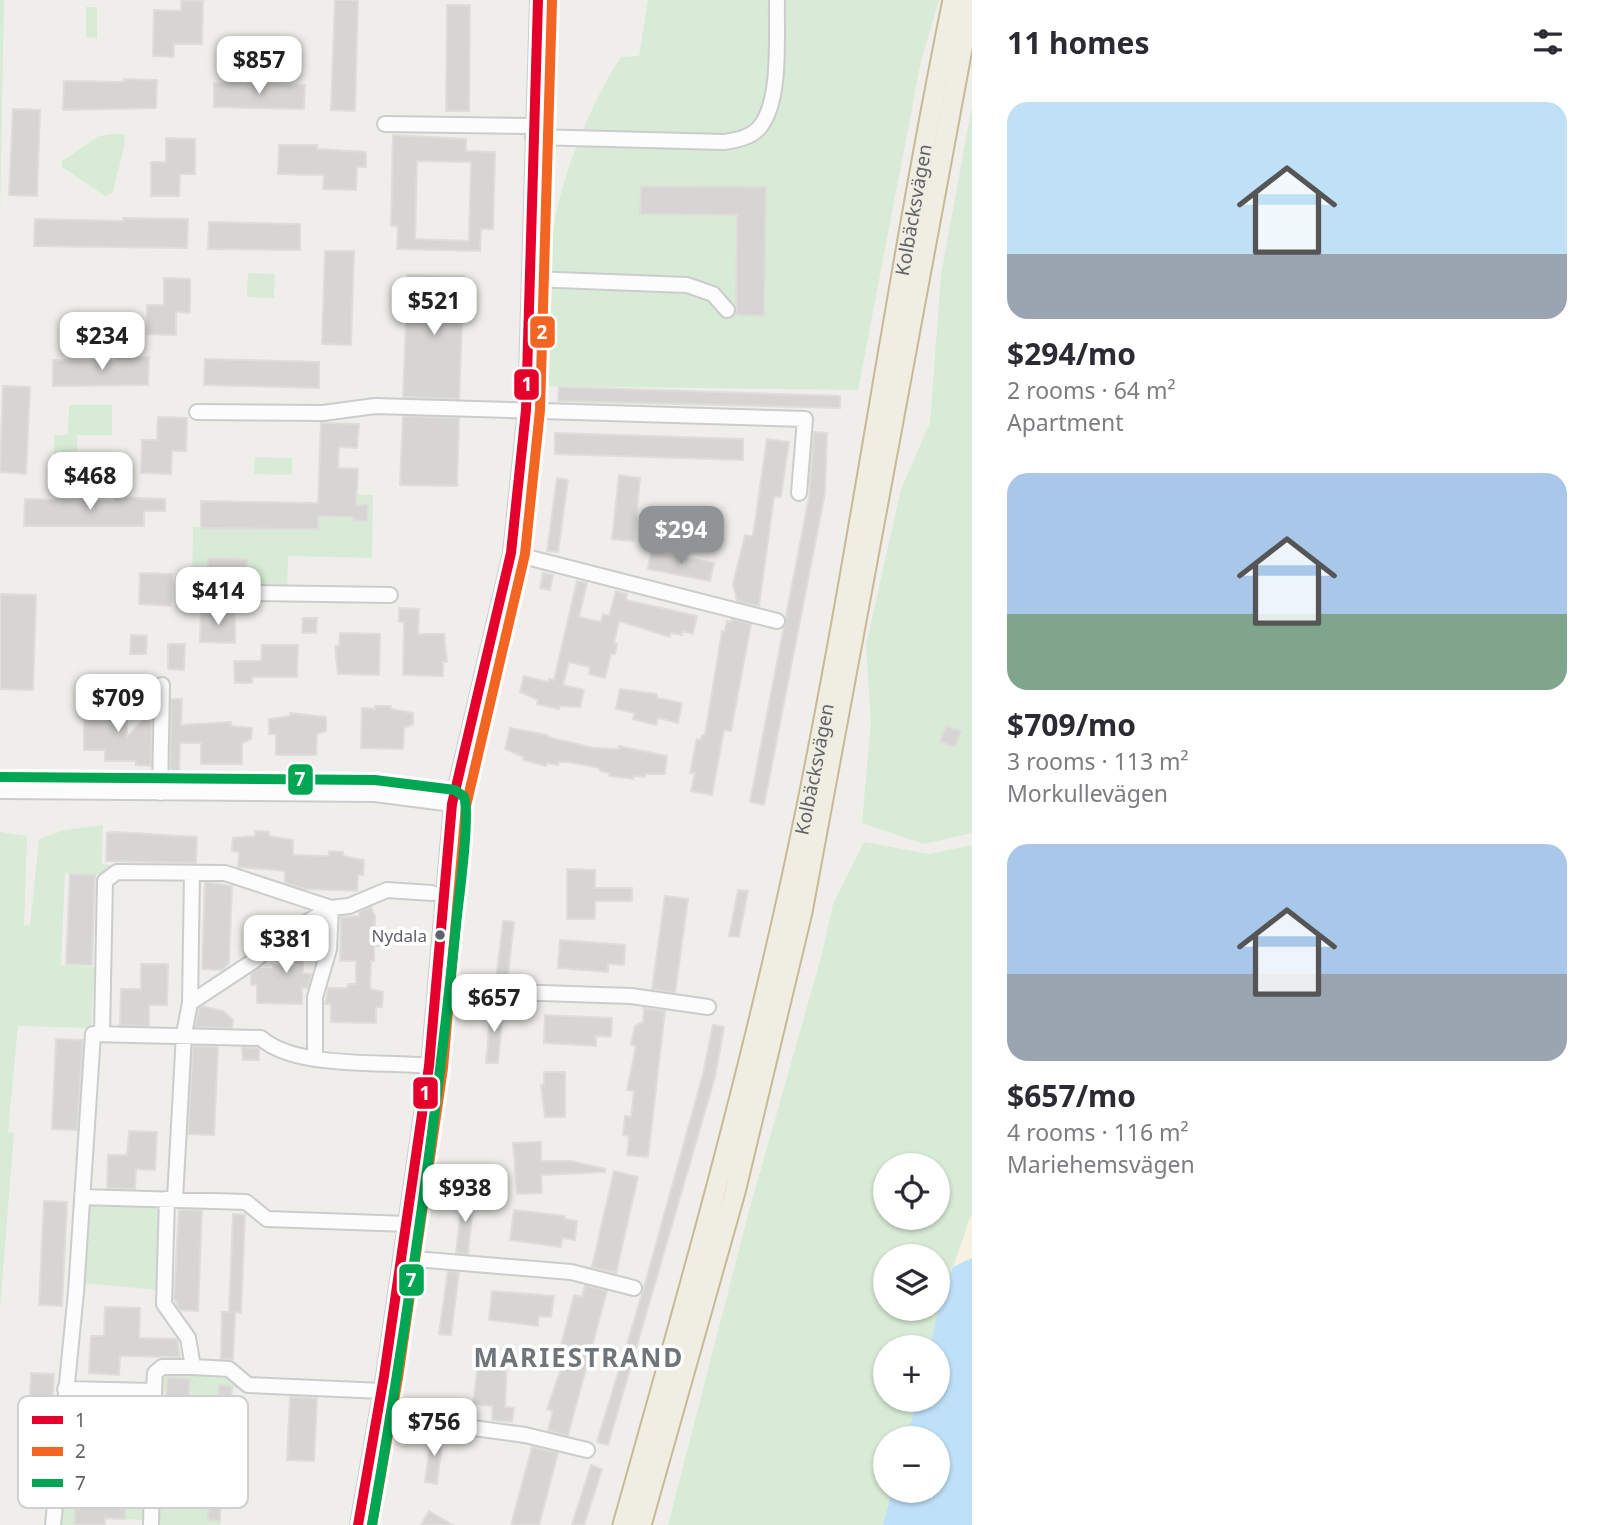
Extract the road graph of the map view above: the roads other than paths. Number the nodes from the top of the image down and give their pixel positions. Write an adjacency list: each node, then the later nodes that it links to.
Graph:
1 (538, 0): 6 (street)
2 (777, 0): 6 (street)
3 (953, 0): 44 (highway, Kolbäcksvägen)
4 (971, 0): 45 (highway, Kolbäcksvägen)
5 (385, 124): 6 (street)
6 (534, 132): 7 (street)
7 (531, 279): 8 (street); 9 (street)
8 (727, 310)
9 (526, 410): 10 (street); 11 (street); 12 (street)
10 (197, 412)
11 (799, 493)
12 (511, 553): 15 (street); 19 (street)
13 (192, 592): 14 (street)
14 (390, 595)
15 (778, 621)
16 (162, 685): 18 (street)
17 (0, 791): 18 (street)
18 (160, 793): 19 (street)
19 (452, 804): 23 (street)
20 (192, 873): 22 (street); 24 (street); 26 (street)
21 (432, 893): 22 (street)
22 (331, 908): 24 (street); 28 (street)
23 (438, 983): 25 (street); 29 (street)
24 (190, 1003): 27 (street)
25 (708, 1007)
26 (102, 1034): 27 (street); 30 (street)
27 (184, 1034): 28 (street); 31 (street)
28 (315, 1058): 29 (street)
29 (429, 1066): 32 (street)
30 (82, 1197): 31 (street); 36 (street)
31 (171, 1199): 32 (street); 35 (street)
32 (408, 1224): 33 (street)
33 (402, 1258): 34 (street); 38 (street)
34 (634, 1288)
35 (192, 1367): 37 (street); 38 (street)
36 (65, 1389): 37 (street); 39 (street)
37 (153, 1391): 40 (street)
38 (382, 1391): 41 (street)
39 (65, 1396)
40 (153, 1396)
41 (377, 1415): 42 (street); 43 (street)
42 (587, 1450)
43 (358, 1525)
44 (623, 1525)
45 (642, 1525)

